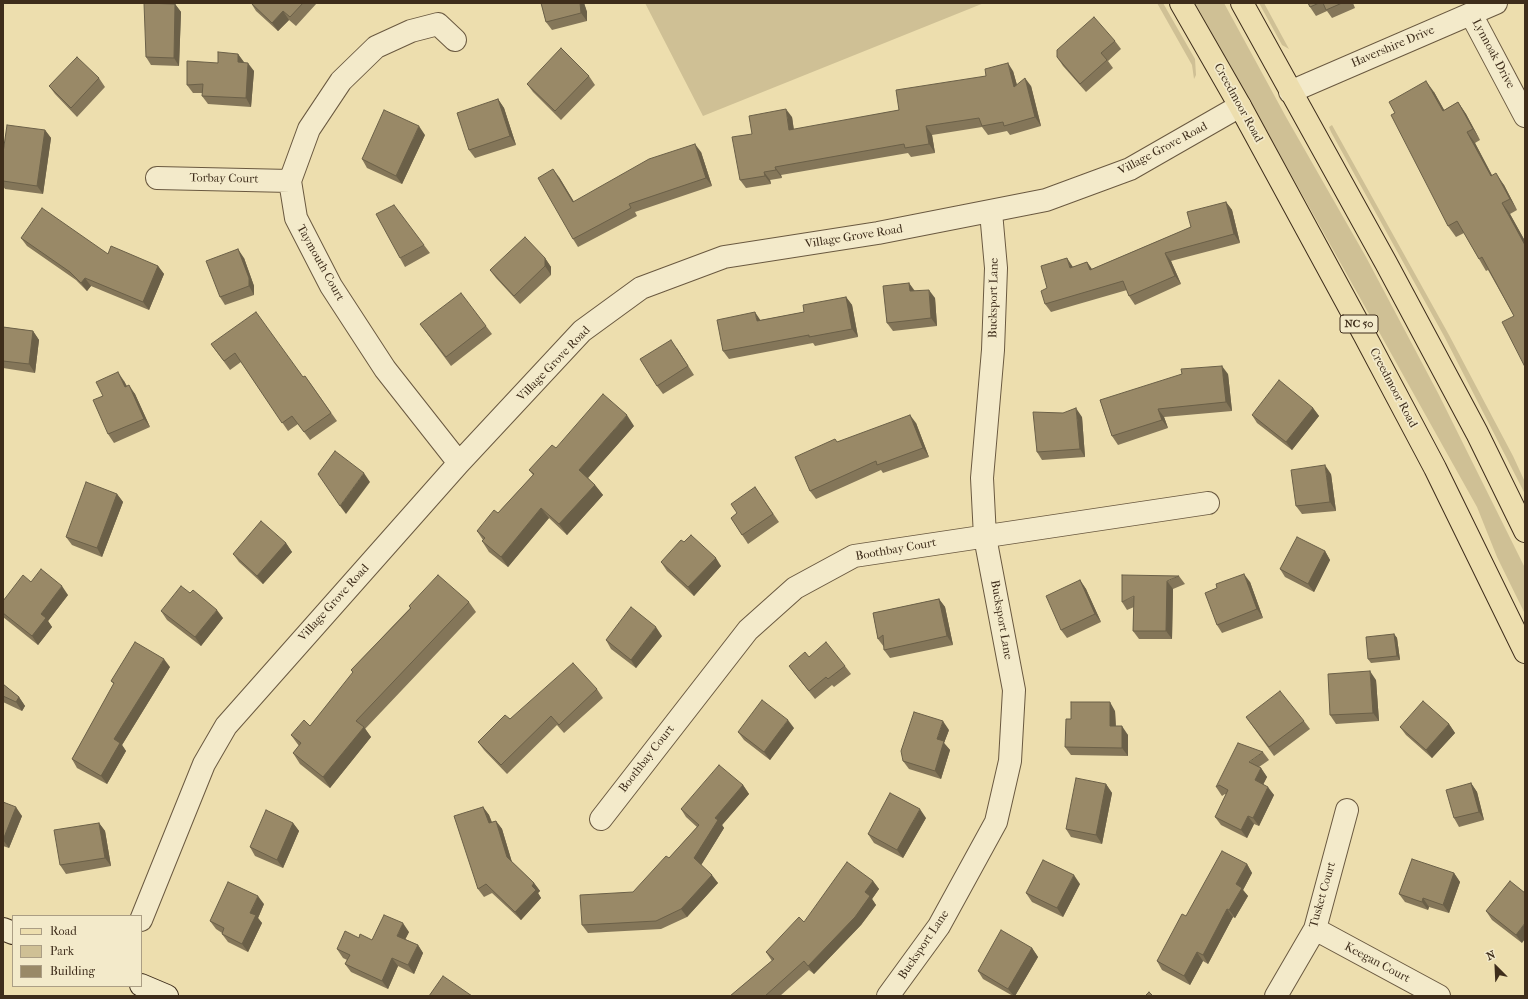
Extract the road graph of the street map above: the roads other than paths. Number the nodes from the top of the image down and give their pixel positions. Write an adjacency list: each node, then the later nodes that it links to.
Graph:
1 (1181, 3): 7 (main road, Creedmoor Road / NC 50)
2 (1242, 3): 6 (main road)
3 (1496, 3): 4 (street, Havershire Drive)
4 (1471, 14): 6 (street, Havershire Drive); 8 (street, Lynnoak Drive)
5 (455, 40): 10 (street, Taymouth Court)
6 (1290, 92): 14 (main road)
7 (1240, 106): 11 (street, Village Grove Road); 16 (main road, Creedmoor Road / NC 50)
8 (1525, 116)
9 (157, 178): 10 (street, Torbay Court)
10 (290, 181): 12 (street, Taymouth Court)
11 (991, 212): 12 (street, Village Grove Road); 15 (street, Bucksport Lane)
12 (459, 463): 19 (street, Village Grove Road)
13 (1208, 503): 15 (street, Boothbay Court)
14 (1525, 531)
15 (985, 538): 18 (street, Boothbay Court); 23 (street, Bucksport Lane)
16 (1525, 652)
17 (1347, 810): 20 (street, Tusket Court)
18 (601, 819)
19 (142, 918)
20 (1315, 929): 24 (street, Tusket Court); 25 (street, Keegan Court)
21 (142, 985): 22 (street)
22 (167, 996)
23 (888, 996)
24 (1276, 996)
25 (1439, 996)

